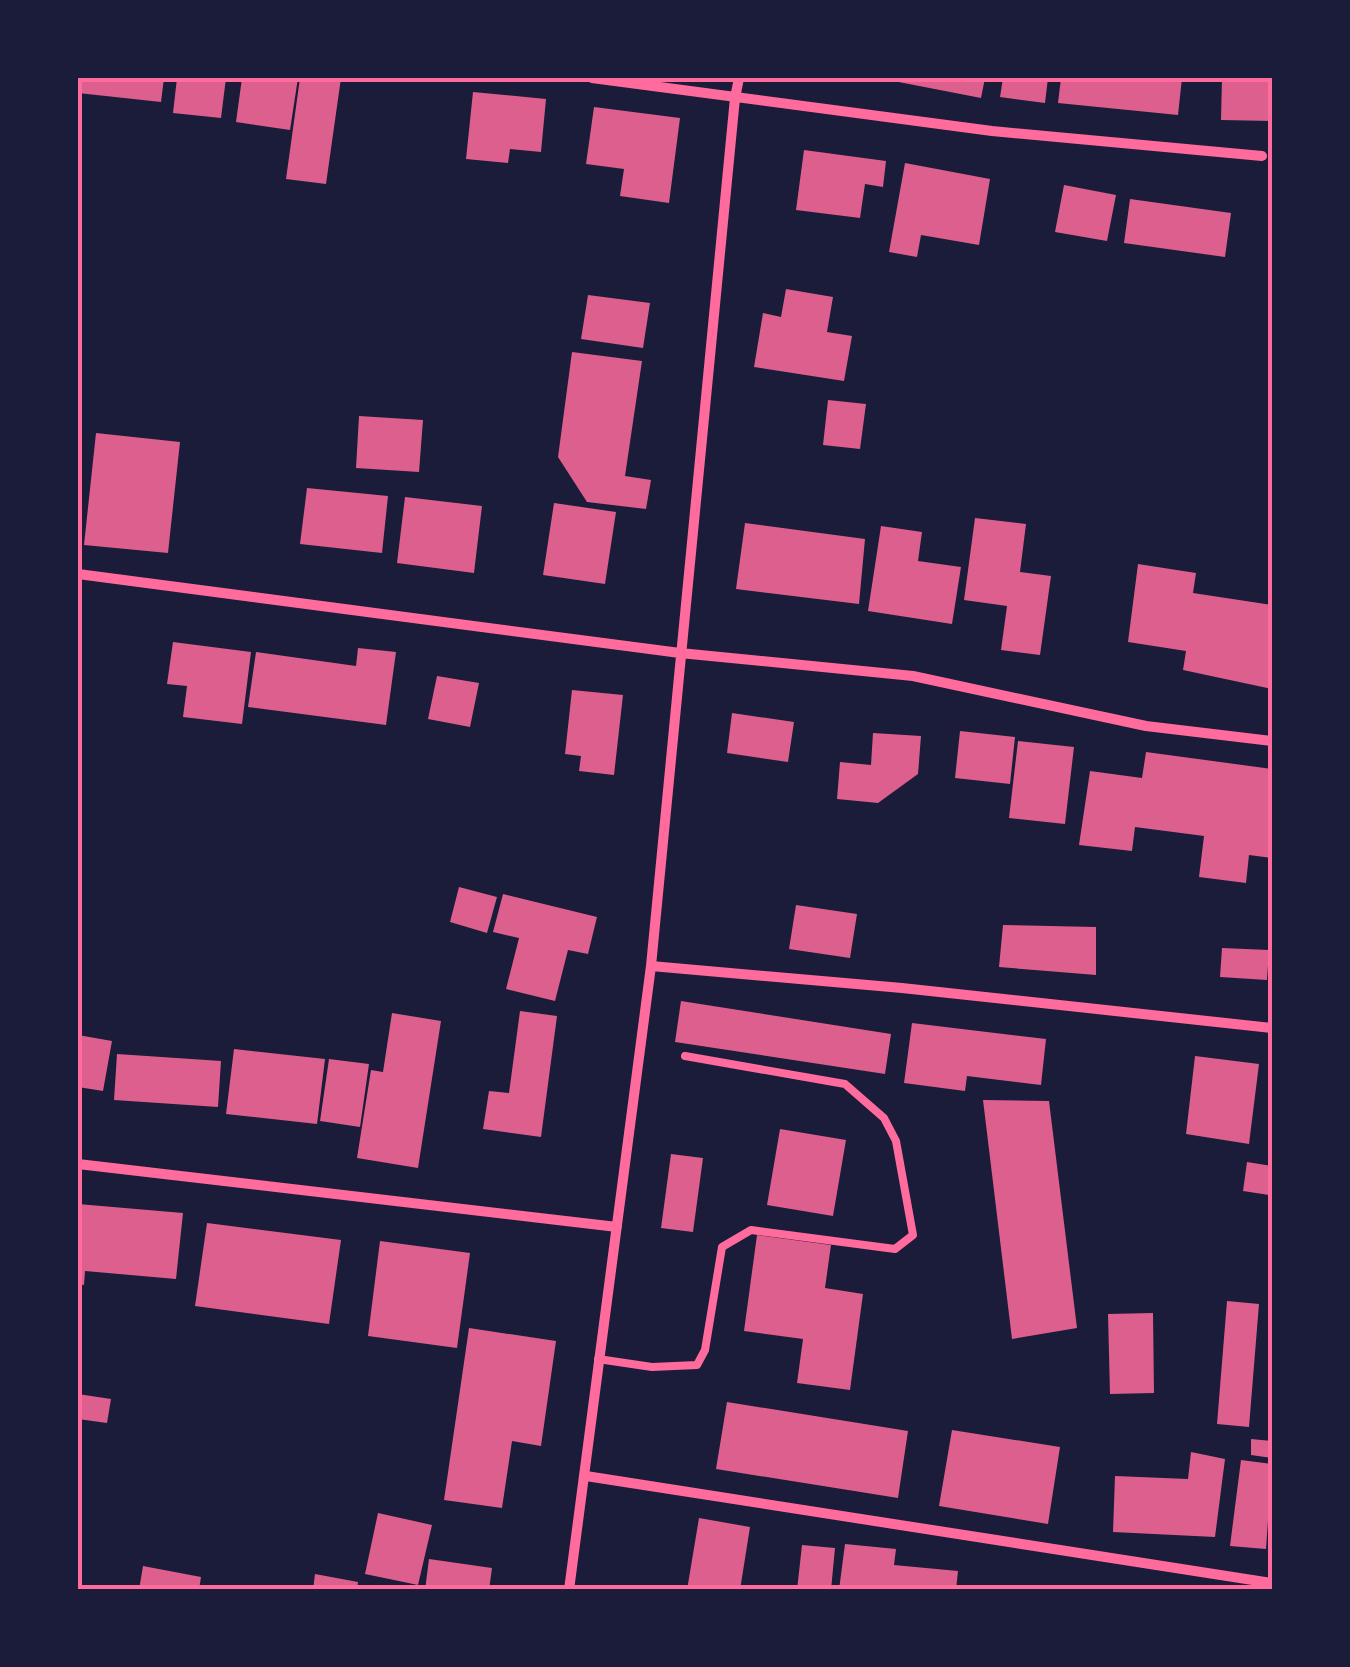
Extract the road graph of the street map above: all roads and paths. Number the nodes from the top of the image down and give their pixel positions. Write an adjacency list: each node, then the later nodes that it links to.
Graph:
1 (592, 78): 3 (street)
2 (739, 78): 3 (street)
3 (734, 98): 4 (street); 6 (street)
4 (1262, 156)
5 (78, 574): 6 (street)
6 (680, 653): 7 (street); 8 (street)
7 (1272, 741)
8 (651, 966): 9 (street); 12 (street)
9 (1272, 1028)
10 (685, 1056): 13 (lane)
11 (78, 1164): 12 (street)
12 (617, 1227): 13 (street)
13 (598, 1359): 14 (street)
14 (586, 1476): 15 (street); 16 (street)
15 (1272, 1583)
16 (570, 1590)

